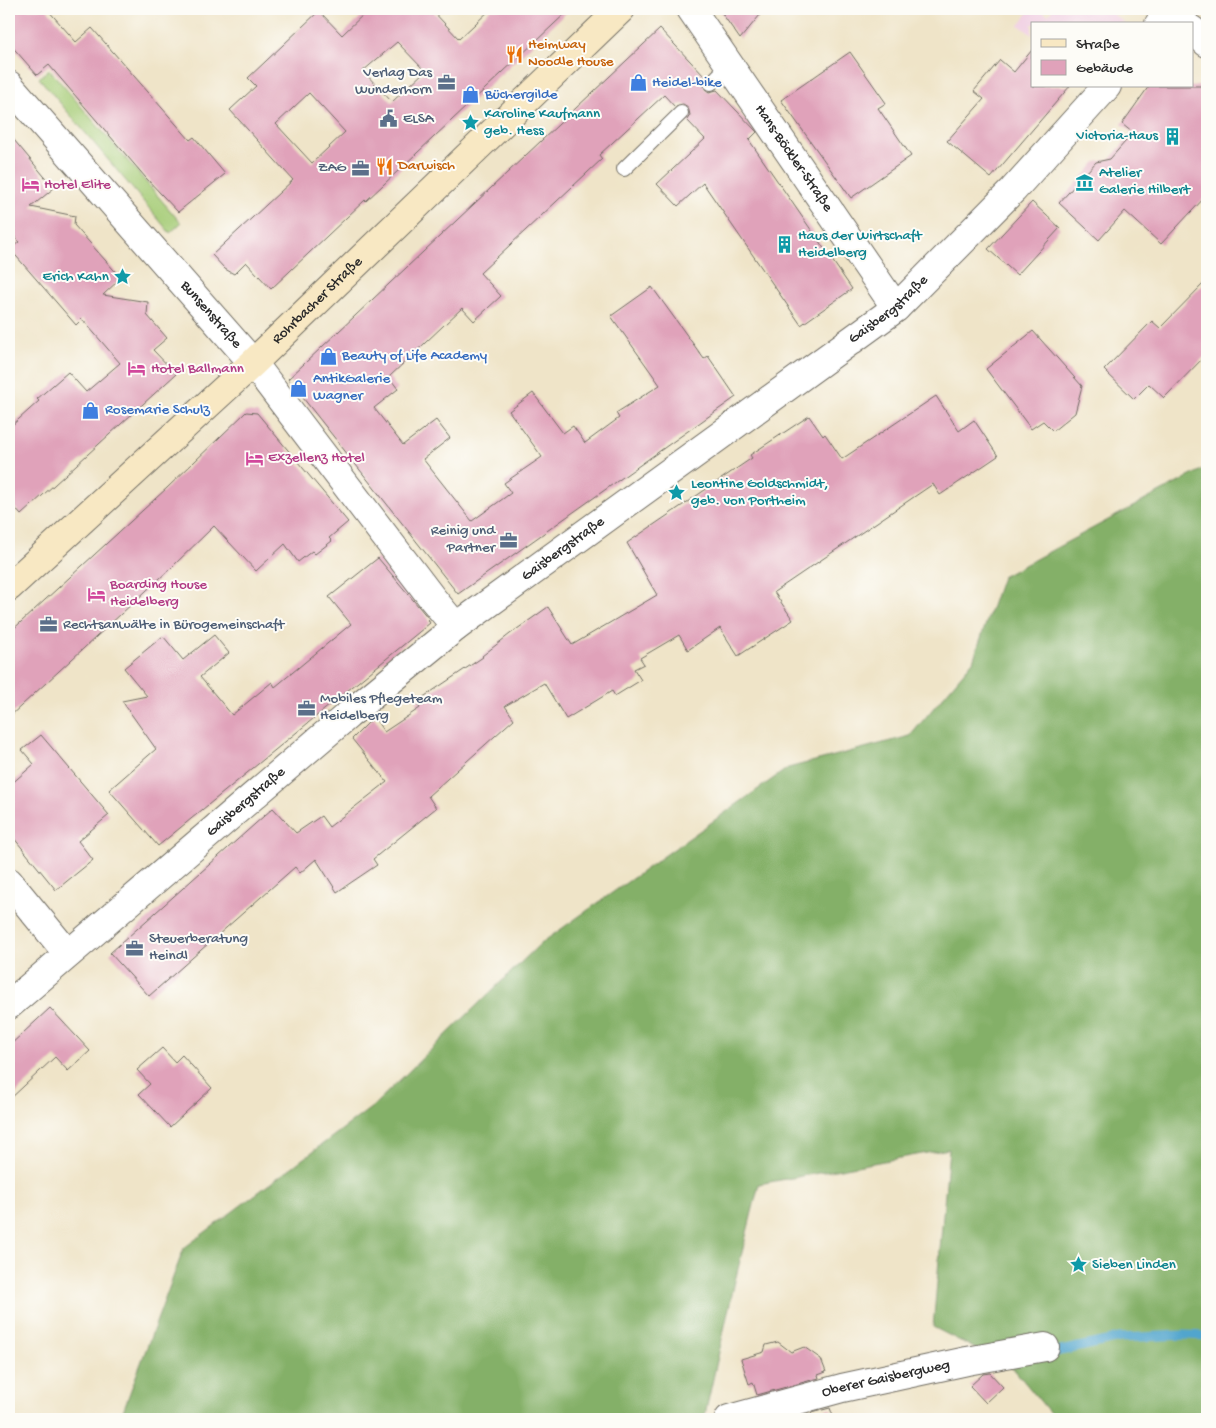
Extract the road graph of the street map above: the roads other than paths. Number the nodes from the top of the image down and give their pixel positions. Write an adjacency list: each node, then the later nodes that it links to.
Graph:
1 (621, 9): 10 (main road, Rohrbacher Straße)
2 (691, 9): 9 (street, Hans-Böckler-Straße)
3 (1194, 32): 4 (street)
4 (1207, 43)
5 (9, 85): 10 (street, Bunsenstraße)
6 (1106, 88): 9 (street, Gaisbergstraße)
7 (680, 113): 8 (lane)
8 (624, 168)
9 (896, 308): 12 (street, Gaisbergstraße)
10 (253, 363): 11 (main road, Rohrbacher Straße); 12 (street, Bunsenstraße)
11 (9, 587)
12 (456, 627): 14 (street, Gaisbergstraße)
13 (9, 882): 14 (street)
14 (68, 954): 15 (street, Gaisbergstraße)
15 (9, 1005)
16 (1045, 1347): 17 (street, Oberer Gaisbergweg)
17 (729, 1419)

